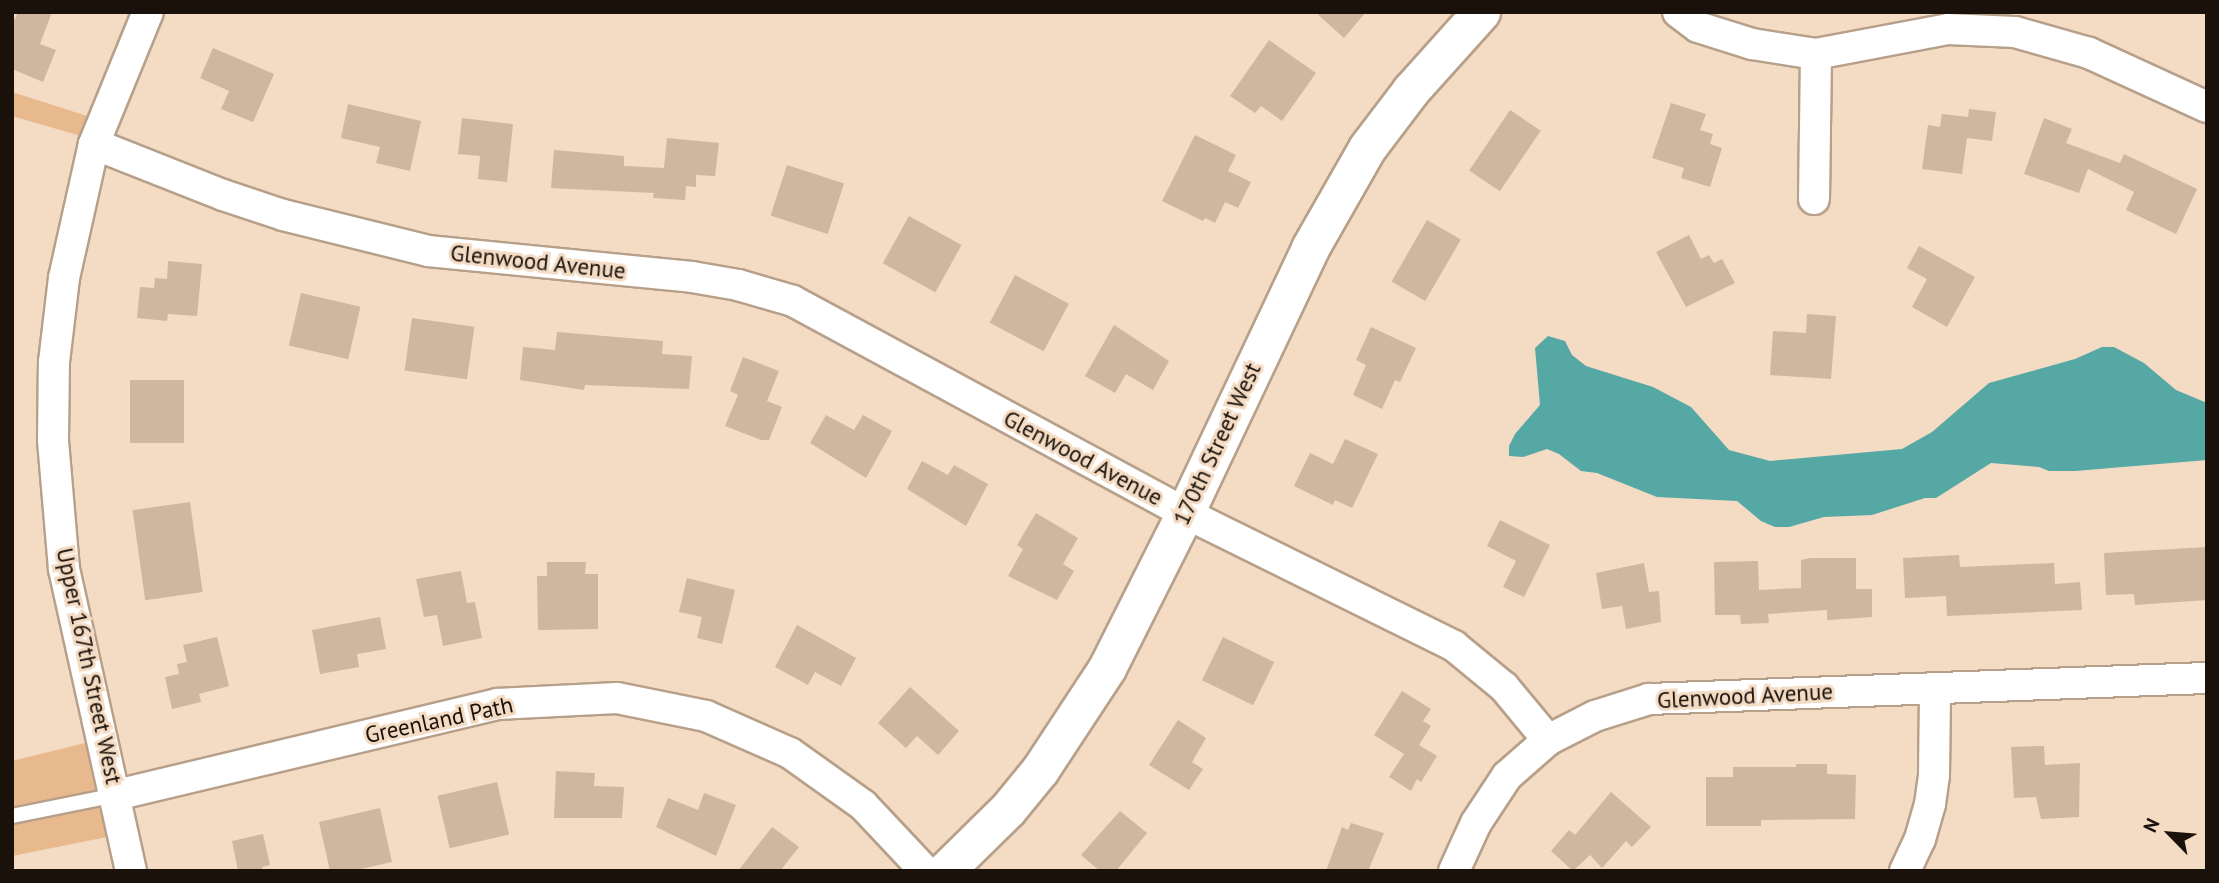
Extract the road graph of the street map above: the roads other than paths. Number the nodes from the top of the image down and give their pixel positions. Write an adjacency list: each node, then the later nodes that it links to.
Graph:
1 (148, 12): 6 (street, Upper 167th Street West)
2 (1481, 12): 8 (street, 170th Street West)
3 (1678, 12): 4 (street)
4 (1816, 54): 5 (street); 7 (street)
5 (2207, 107)
6 (94, 144): 8 (street, Glenwood Avenue); 12 (street, Upper 167th Street West)
7 (1814, 199)
8 (1185, 513): 11 (street, Glenwood Avenue); 16 (street, 170th Street West)
9 (2207, 678): 10 (street, Glenwood Avenue)
10 (1935, 688): 11 (street, Glenwood Avenue); 18 (street)
11 (1548, 740): 17 (street)
12 (116, 795): 13 (lane); 14 (street, Upper 167th Street West); 15 (street, Greenland Path)
13 (12, 816)
14 (131, 871)
15 (925, 871)
16 (945, 871)
17 (1454, 871)
18 (1905, 871)

